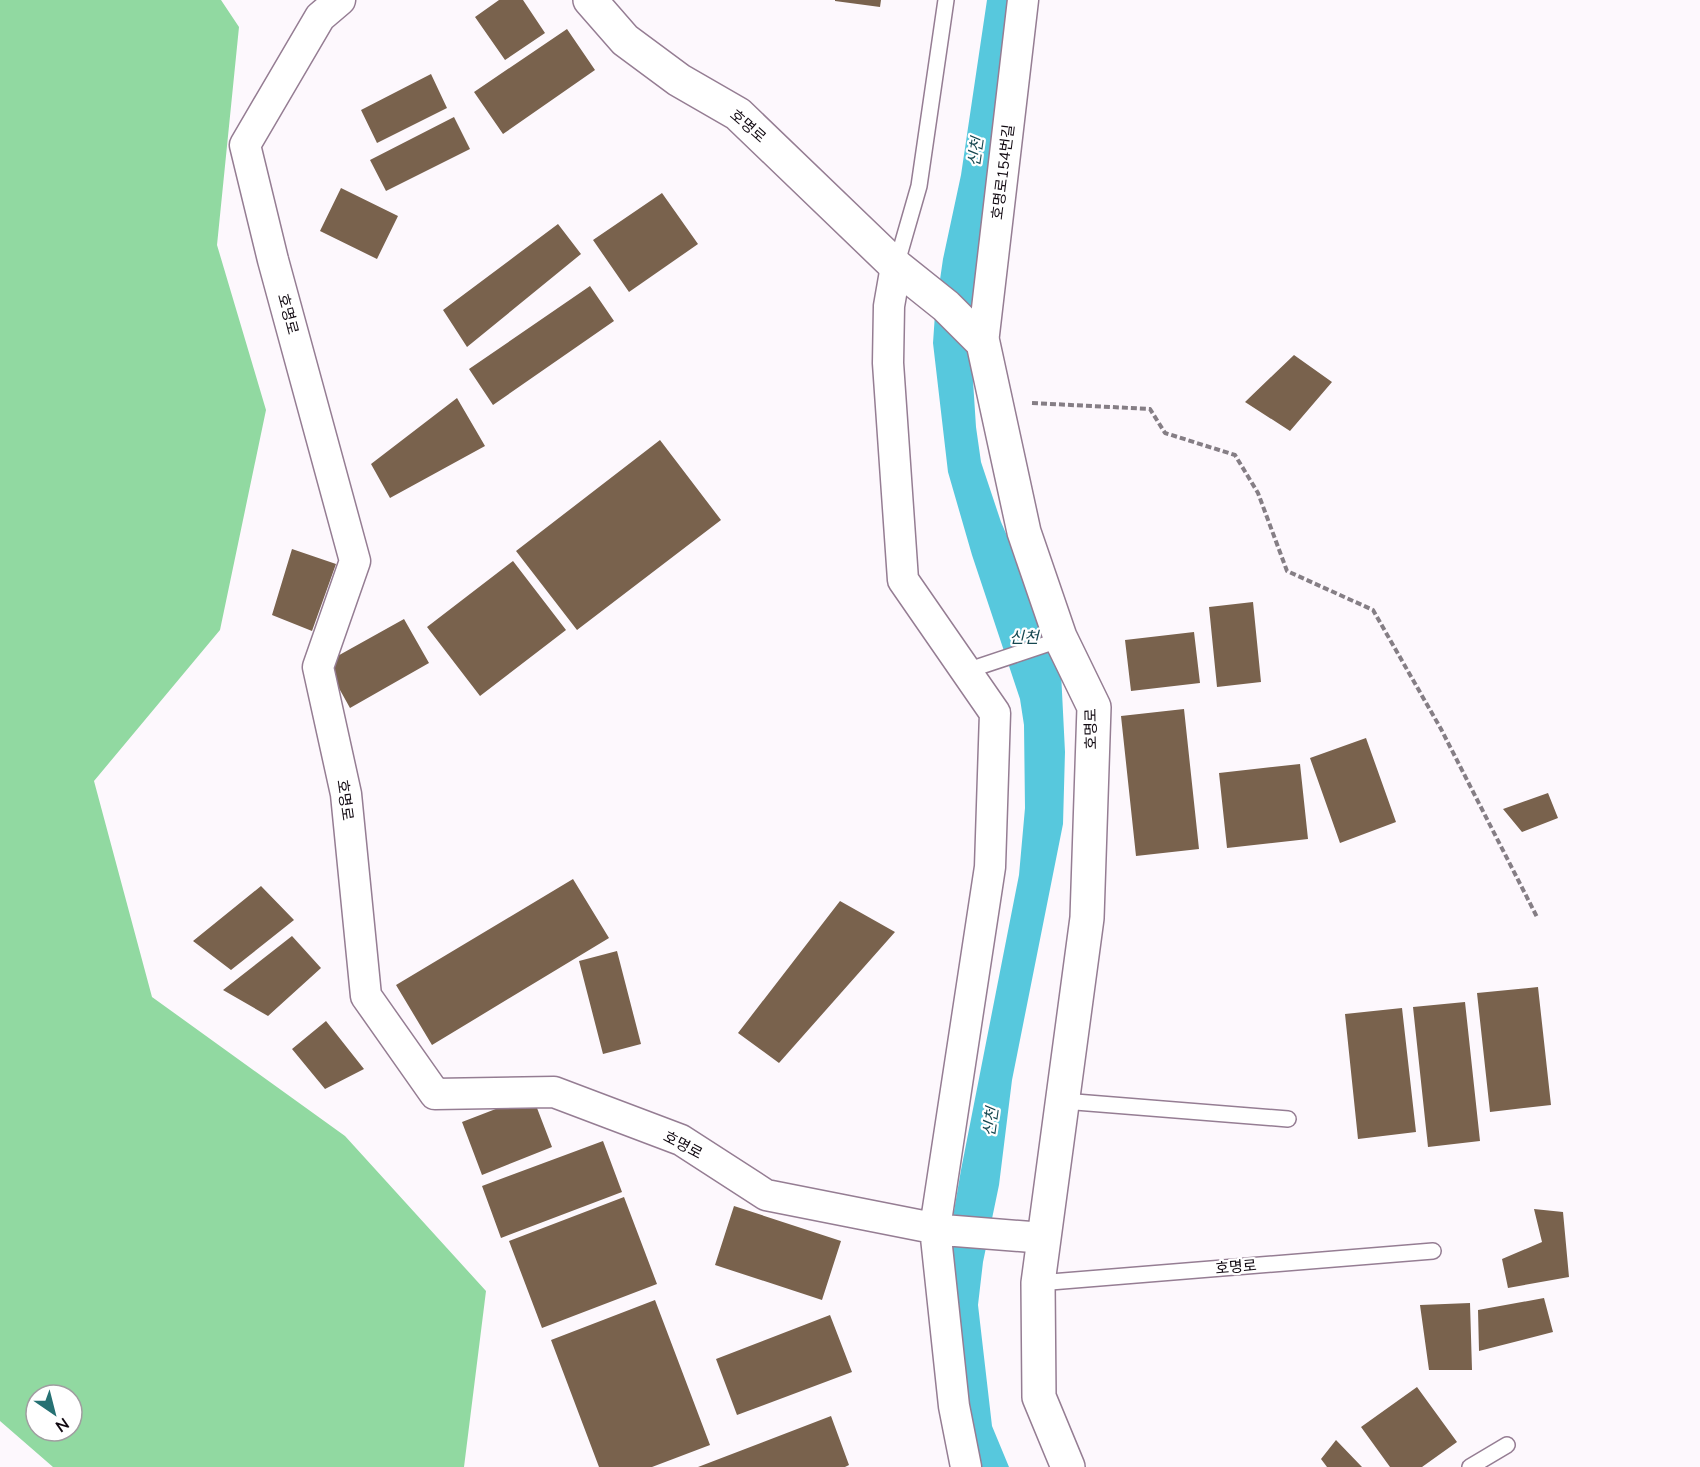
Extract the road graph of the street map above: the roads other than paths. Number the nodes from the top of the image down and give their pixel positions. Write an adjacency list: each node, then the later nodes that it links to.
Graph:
1 (340, 0): 11 (street, 호명로)
2 (590, 0): 5 (street, 호명로)
3 (946, 0): 5 (lane)
4 (1023, 0): 6 (street, 호명로154번길)
5 (899, 269): 6 (street, 호명로); 8 (street)
6 (980, 342): 7 (street, 호명로)
7 (1058, 639): 8 (lane); 9 (street, 호명로)
8 (971, 670): 11 (street)
9 (1063, 1101): 10 (lane); 12 (street, 호명로)
10 (1288, 1119)
11 (939, 1229): 12 (street); 16 (street)
12 (1044, 1238): 14 (street, 호명로)
13 (1434, 1251): 14 (lane, 호명로)
14 (1038, 1283): 17 (street, 호명로)
15 (1507, 1445): 18 (lane)
16 (966, 1467)
17 (1068, 1467)
18 (1470, 1467)

